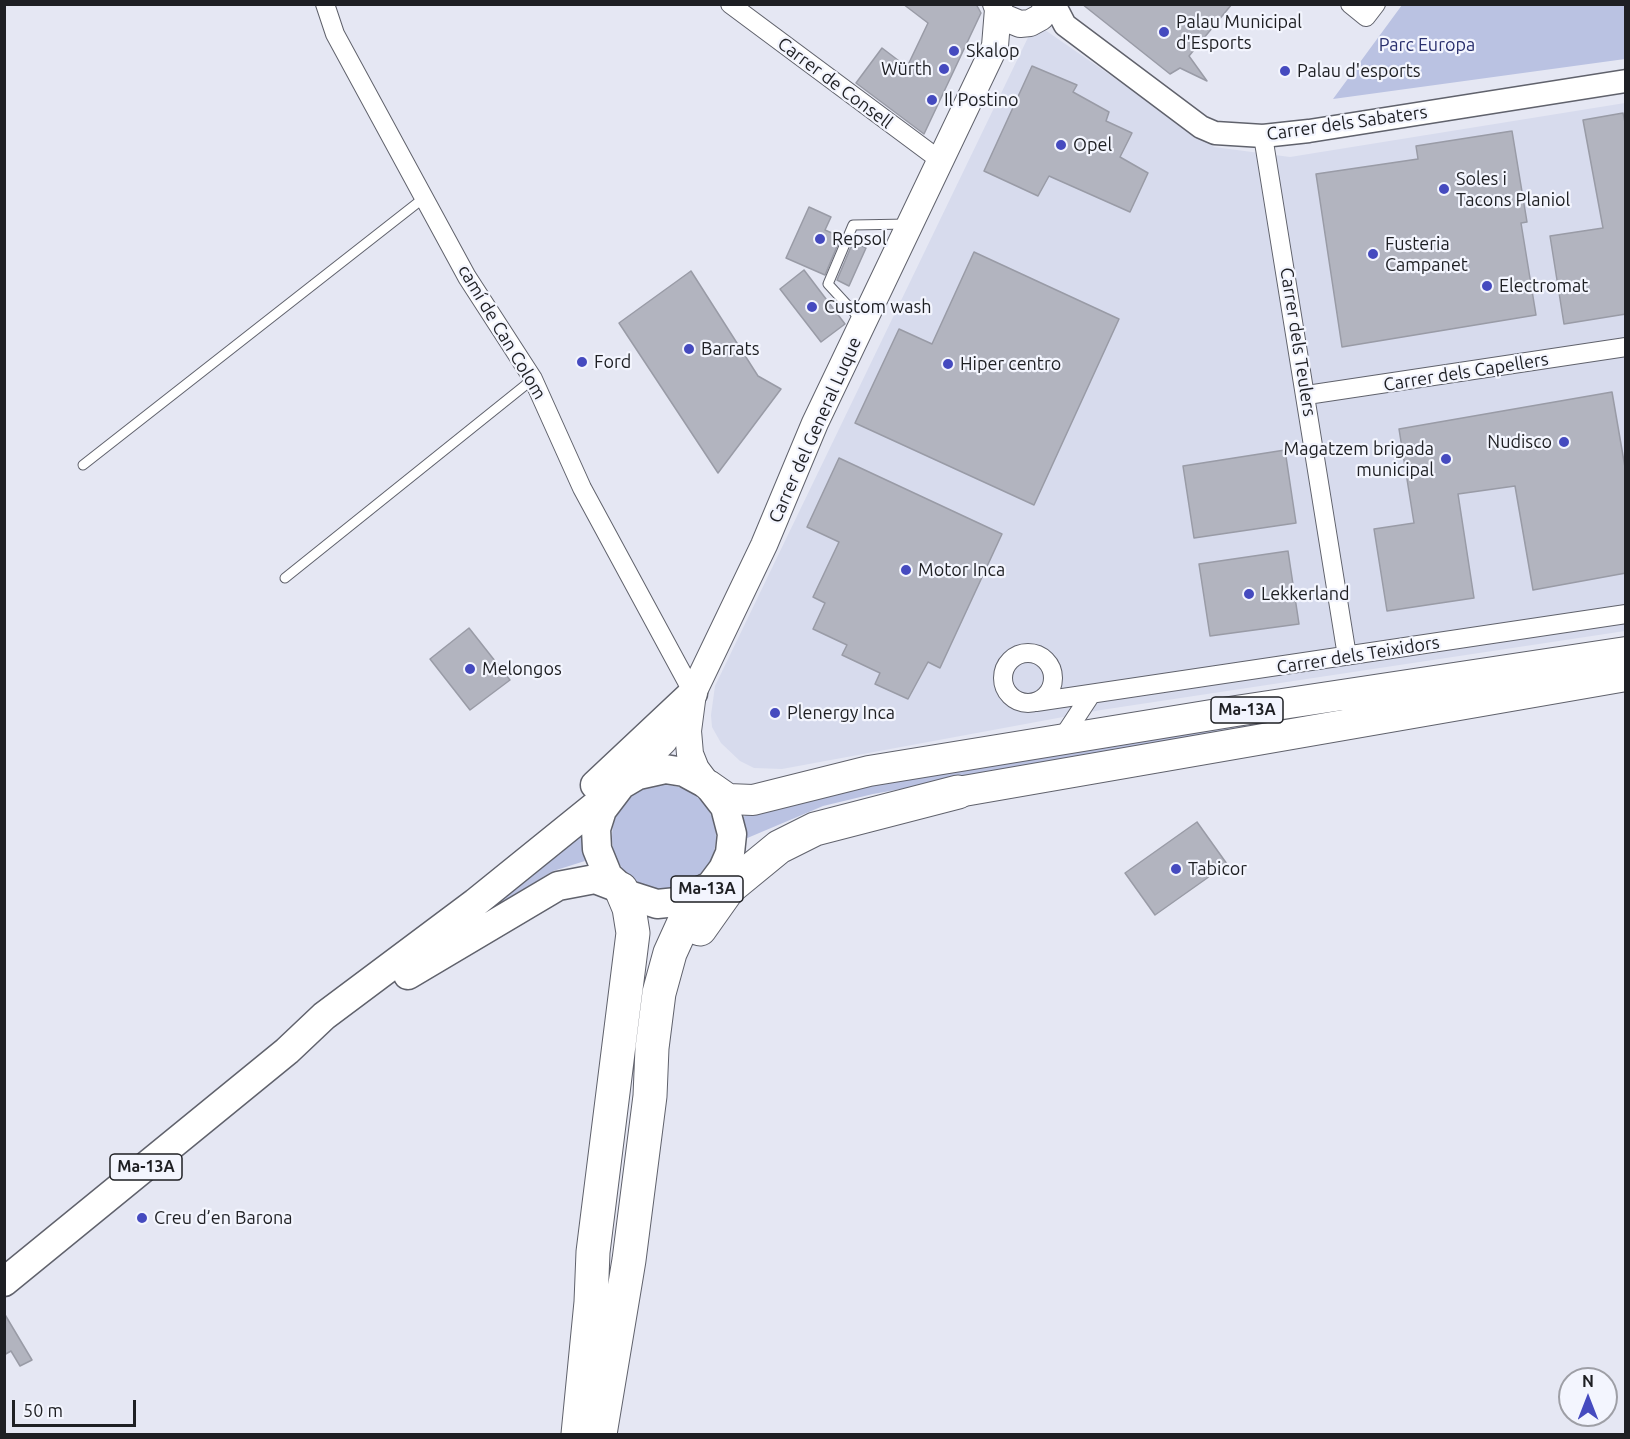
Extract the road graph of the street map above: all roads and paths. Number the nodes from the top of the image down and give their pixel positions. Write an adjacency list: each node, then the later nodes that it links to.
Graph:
1 (325, 4): 13 (street, camí de Can Colom)
2 (730, 4): 12 (street, Carrer de Consell)
3 (1054, 4): 8 (street, Carrer dels Sabaters)
4 (1350, 4): 6 (street)
5 (997, 7): 7 (main road); 9 (main road, Carrer del General Luque)
6 (1371, 11)
7 (1038, 16): 8 (street, Carrer dels Sabaters); 9 (main road)
8 (1065, 25): 11 (street, Carrer dels Sabaters)
9 (995, 46): 12 (main road, Carrer del General Luque)
10 (1626, 81): 11 (street, Carrer dels Sabaters)
11 (1263, 136): 18 (street, Carrer dels Teulers)
12 (941, 161): 14 (main road, Carrer del General Luque)
13 (425, 197): 17 (street, camí de Can Colom); 19 (lane)
14 (911, 224): 15 (main road, Carrer del General Luque); 15 (lane)
15 (863, 323): 26 (main road, Carrer del General Luque)
16 (1626, 347): 18 (street, Carrer dels Capellers)
17 (533, 378): 20 (lane); 26 (street, camí de Can Colom)
18 (1306, 395): 23 (street, Carrer dels Teulers)
19 (83, 465)
20 (285, 578)
21 (1626, 614): 23 (street, Carrer dels Teixidors)
22 (1626, 652): 29 (highway, Ma-13A)
23 (1347, 656): 27 (street, Carrer dels Teixidors)
24 (1053, 669): 27 (street); 28 (street); 28 (street)
25 (1626, 676): 32 (highway, Ma-13A)
26 (693, 693): 30 (main road); 31 (main road, Carrer del General Luque); 35 (main road)
27 (1090, 696): 28 (street, Carrer dels Teixidors); 29 (street)
28 (1036, 702)
29 (1061, 740): 31 (highway, Ma-13A)
30 (621, 785): 31 (main road, Ma-13A); 34 (main road, Ma-13A); 35 (main road, Ma-13A)
31 (708, 785): 33 (main road, Ma-13A)
32 (958, 792): 33 (main road, Ma-13A); 37 (highway)
33 (711, 885): 34 (main road, Ma-13A); 37 (highway)
34 (621, 889): 36 (main road, Ma-13A); 38 (highway)
35 (324, 1016): 36 (main road, Ma-13A)
36 (287, 1051): 40 (main road, Ma-13A)
37 (650, 1096): 39 (highway)
38 (593, 1252): 41 (highway); 42 (highway)
39 (629, 1260): 43 (highway); 44 (highway)
40 (4, 1282)
41 (561, 1434)
42 (578, 1434)
43 (600, 1434)
44 (613, 1434)

